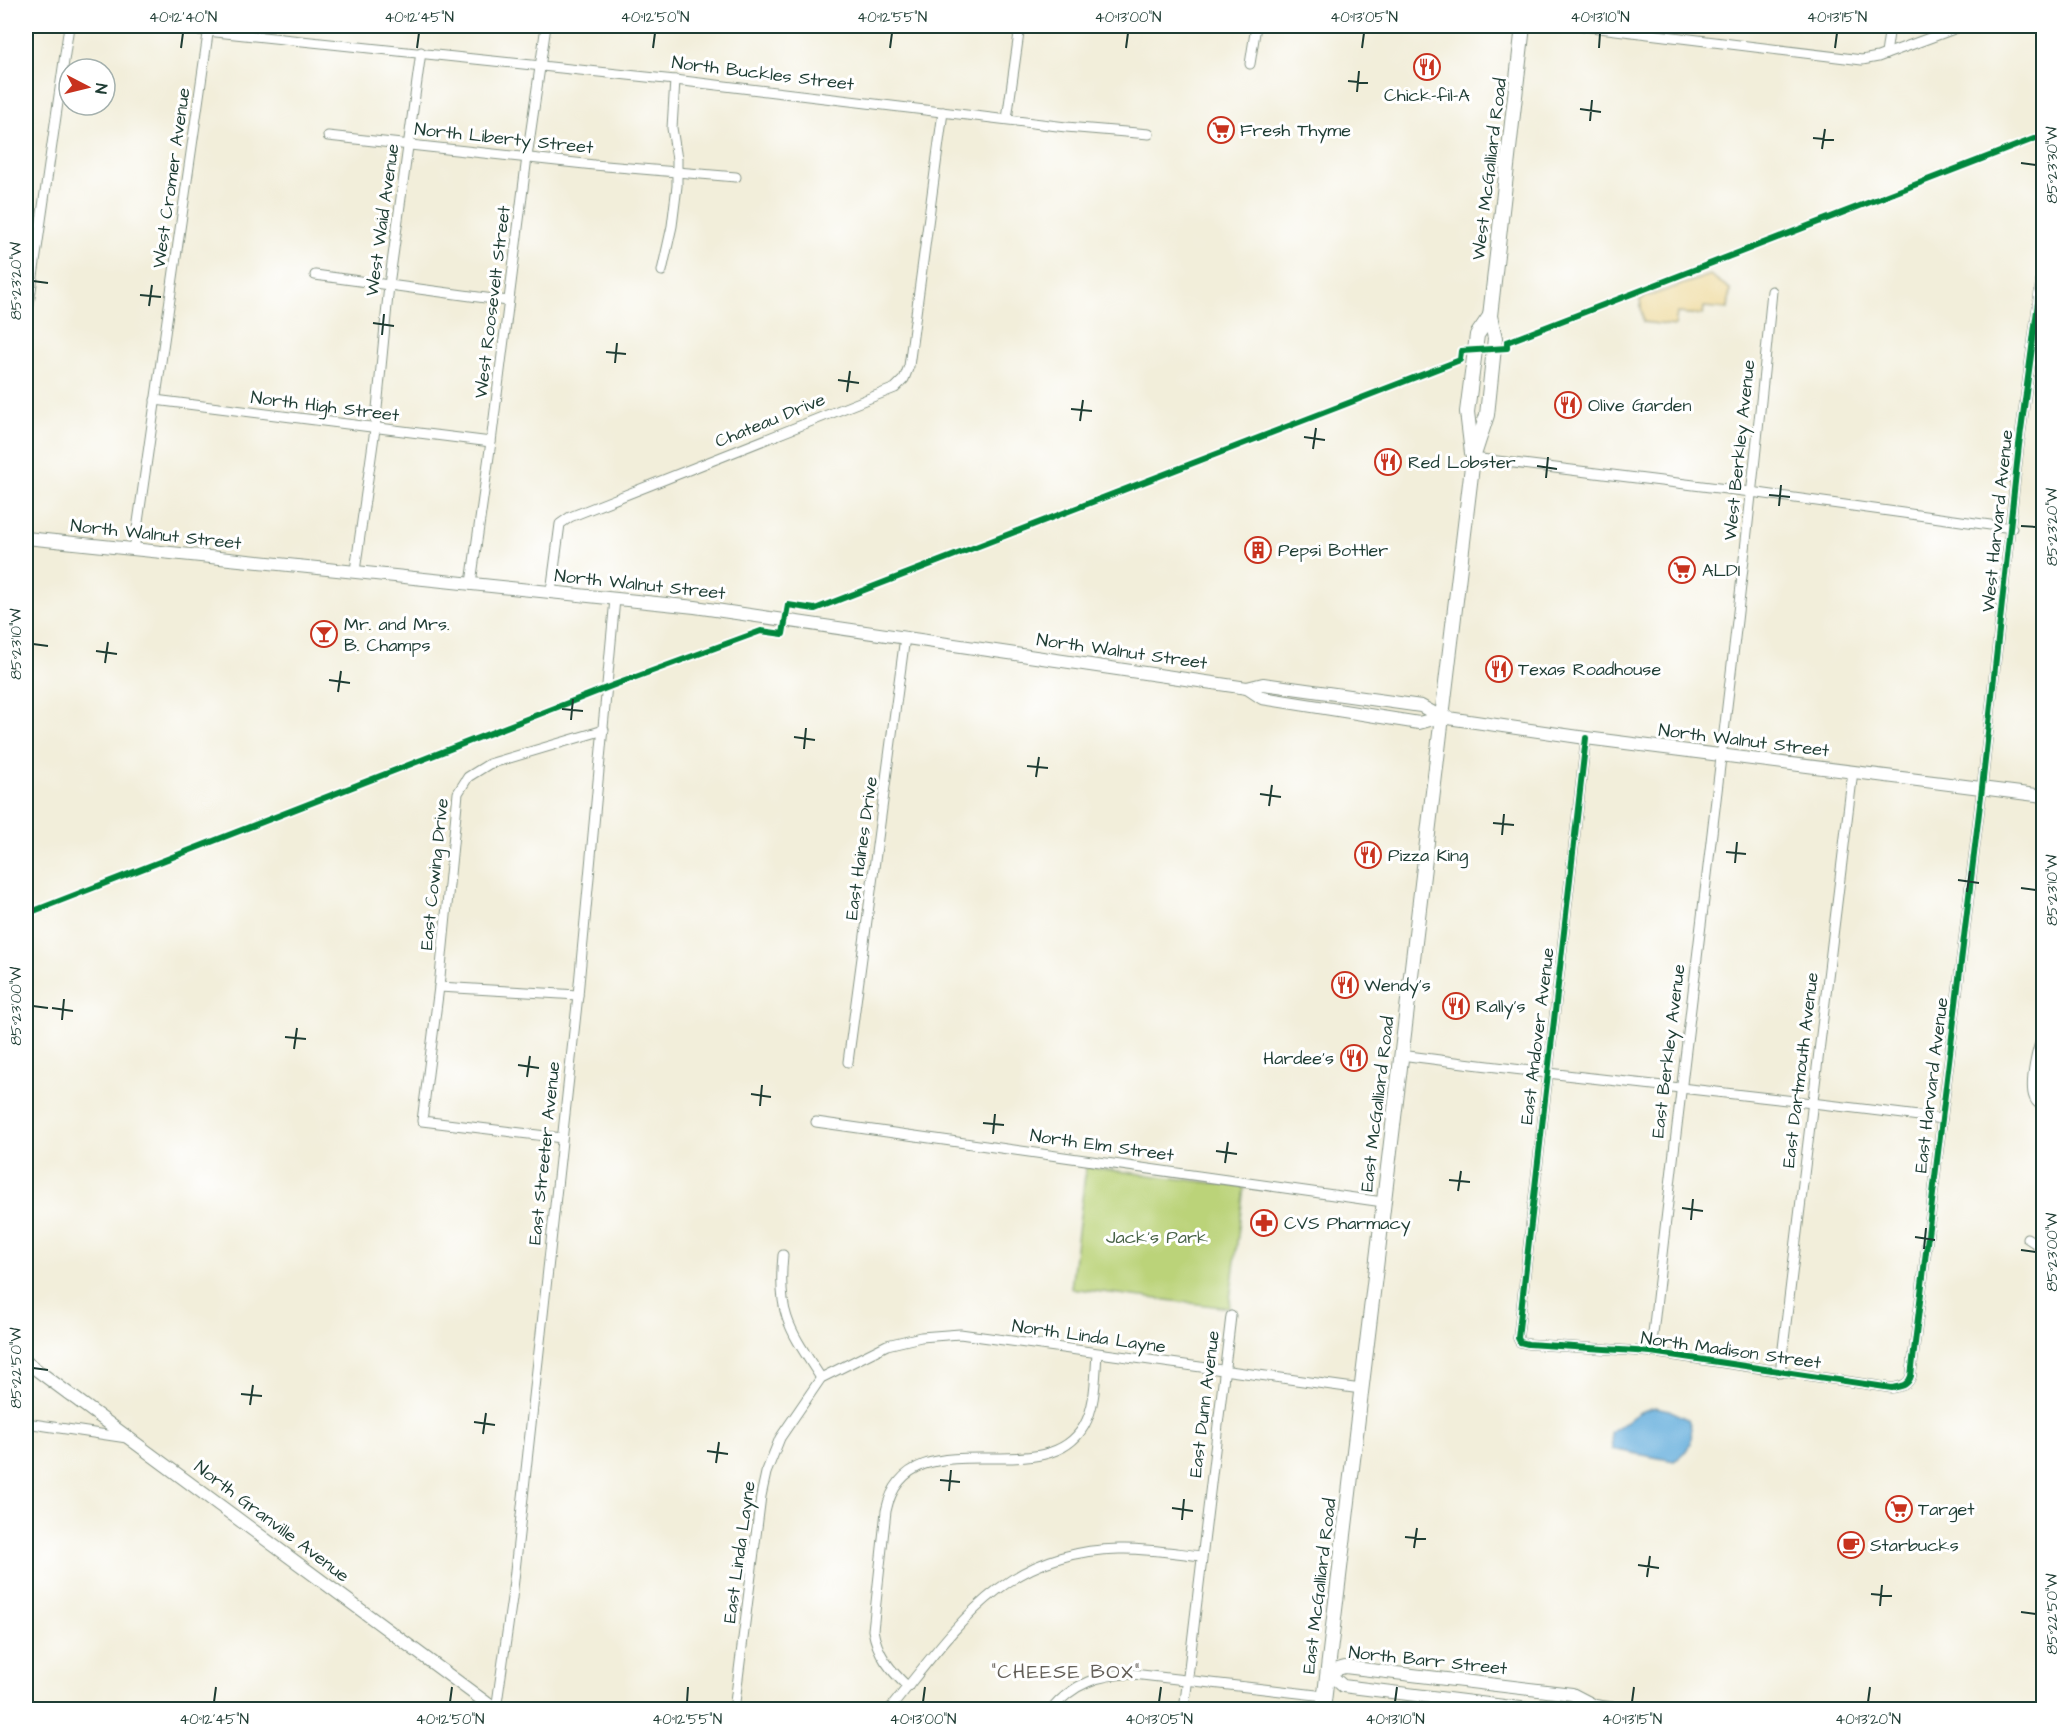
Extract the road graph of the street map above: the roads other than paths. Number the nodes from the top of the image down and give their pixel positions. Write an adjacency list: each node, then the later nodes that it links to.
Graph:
1 (69, 26): 31 (street)
2 (159, 26): 10 (street, North Buckles Street)
3 (546, 26): 14 (street, West Roosevelt Street)
4 (1020, 26): 17 (street)
5 (1256, 26): 13 (street)
6 (1523, 26): 30 (main road, West McGalliard Road)
7 (1583, 26): 12 (street)
8 (1890, 26): 12 (street)
9 (1962, 26): 12 (street)
10 (209, 28): 11 (street, North Buckles Street); 32 (street, West Cromer Avenue)
11 (421, 52): 14 (street, North Buckles Street); 20 (street, West Waid Avenue)
12 (1886, 54)
13 (1250, 64)
14 (541, 65): 15 (street, North Buckles Street); 21 (street, West Roosevelt Street)
15 (675, 80): 16 (street, North Buckles Street); 22 (street)
16 (943, 112): 17 (street, North Buckles Street); 42 (street, Chateau Drive)
17 (1007, 119): 18 (street, North Buckles Street)
18 (1149, 134)
19 (328, 136): 20 (street, North Liberty Street)
20 (409, 144): 21 (street, North Liberty Street); 27 (street, West Waid Avenue)
21 (527, 157): 22 (street, North Liberty Street); 29 (street, West Roosevelt Street)
22 (677, 171): 23 (street, North Liberty Street); 25 (street)
23 (736, 177)
24 (2043, 258): 37 (street, West Harvard Avenue)
25 (662, 271)
26 (315, 275): 27 (street)
27 (389, 285): 29 (street); 33 (street, West Waid Avenue)
28 (1772, 291): 36 (street, West Berkley Avenue)
29 (508, 300): 34 (street, West Roosevelt Street)
30 (1490, 316): 35 (main road, West McGalliard Road); 35 (main road, West McGalliard Road)
31 (26, 325)
32 (155, 400): 33 (street, North High Street); 39 (street, West Cromer Avenue)
33 (375, 429): 34 (street, North High Street); 40 (street, West Waid Avenue)
34 (491, 442): 41 (street, West Roosevelt Street)
35 (1473, 458): 36 (street); 46 (main road, West McGalliard Road)
36 (1751, 492): 37 (street); 49 (street, West Berkley Avenue)
37 (2012, 528): 51 (street, West Harvard Avenue)
38 (26, 538): 39 (main road, North Walnut Street)
39 (134, 550): 40 (main road, North Walnut Street)
40 (355, 571): 41 (main road, North Walnut Street)
41 (471, 583): 42 (main road, North Walnut Street)
42 (551, 592): 43 (main road, North Walnut Street)
43 (615, 599): 44 (main road, North Walnut Street); 47 (street, East Streeter Avenue)
44 (905, 637): 45 (main road, North Walnut Street); 57 (street, East Haines Drive)
45 (1248, 688): 46 (main road, North Walnut Street); 46 (main road, North Walnut Street)
46 (1441, 717): 48 (main road, North Walnut Street); 56 (main road, East McGalliard Road)
47 (604, 730): 53 (street, East Cowing Drive); 54 (street, East Streeter Avenue)
48 (1586, 738): 49 (main road, North Walnut Street); 58 (street, East Andover Avenue)
49 (1722, 755): 50 (main road, North Walnut Street); 59 (street, East Berkley Avenue)
50 (1853, 771): 51 (main road, North Walnut Street); 60 (street, East Dartmouth Avenue)
51 (1982, 788): 52 (main road, North Walnut Street); 62 (street, East Harvard Avenue)
52 (2043, 796)
53 (439, 987): 54 (street); 64 (street, East Cowing Drive)
54 (578, 994): 64 (street, East Streeter Avenue)
55 (2043, 1034): 61 (street)
56 (1401, 1055): 58 (street); 65 (main road, East McGalliard Road)
57 (848, 1062)
58 (1548, 1074): 59 (street); 70 (street, East Andover Avenue)
59 (1680, 1087): 60 (street); 71 (street, East Berkley Avenue)
60 (1813, 1102): 62 (street); 75 (street, East Dartmouth Avenue)
61 (2043, 1108)
62 (1942, 1119): 77 (street, East Harvard Avenue)
63 (816, 1122): 65 (street, North Elm Street)
64 (562, 1138): 87 (street, East Streeter Avenue)
65 (1383, 1202): 78 (main road, East McGalliard Road)
66 (2027, 1238): 67 (street)
67 (2043, 1249)
68 (783, 1255): 76 (street)
69 (1231, 1317): 74 (street, East Dunn Avenue)
70 (1518, 1338): 71 (street, North Madison Street)
71 (1651, 1352): 75 (street, North Madison Street)
72 (1097, 1354): 74 (street, North Linda Layne); 76 (street, North Linda Layne); 84 (street)
73 (26, 1362): 80 (main road, North Granville Avenue)
74 (1224, 1371): 78 (street, North Linda Layne); 81 (street, East Dunn Avenue)
75 (1780, 1373): 77 (street, North Madison Street)
76 (821, 1378): 88 (street, East Linda Layne)
77 (1906, 1384)
78 (1361, 1389): 82 (main road, East McGalliard Road)
79 (26, 1423): 80 (street)
80 (128, 1438): 87 (main road, North Granville Avenue)
81 (1201, 1556): 83 (street, East Dunn Avenue); 84 (street)
82 (1327, 1672): 85 (main road, East McGalliard Road); 86 (main road, North Barr Street); 92 (main road, North Barr Street)
83 (1188, 1681): 85 (street); 90 (street); 91 (street, East Dunn Avenue)
84 (908, 1688): 89 (street)
85 (1324, 1703)
86 (1589, 1708): 93 (main road, North Barr Street)
87 (496, 1710)
88 (734, 1710)
89 (889, 1710)
90 (1052, 1710)
91 (1184, 1710)
92 (1538, 1710)
93 (1622, 1710)

